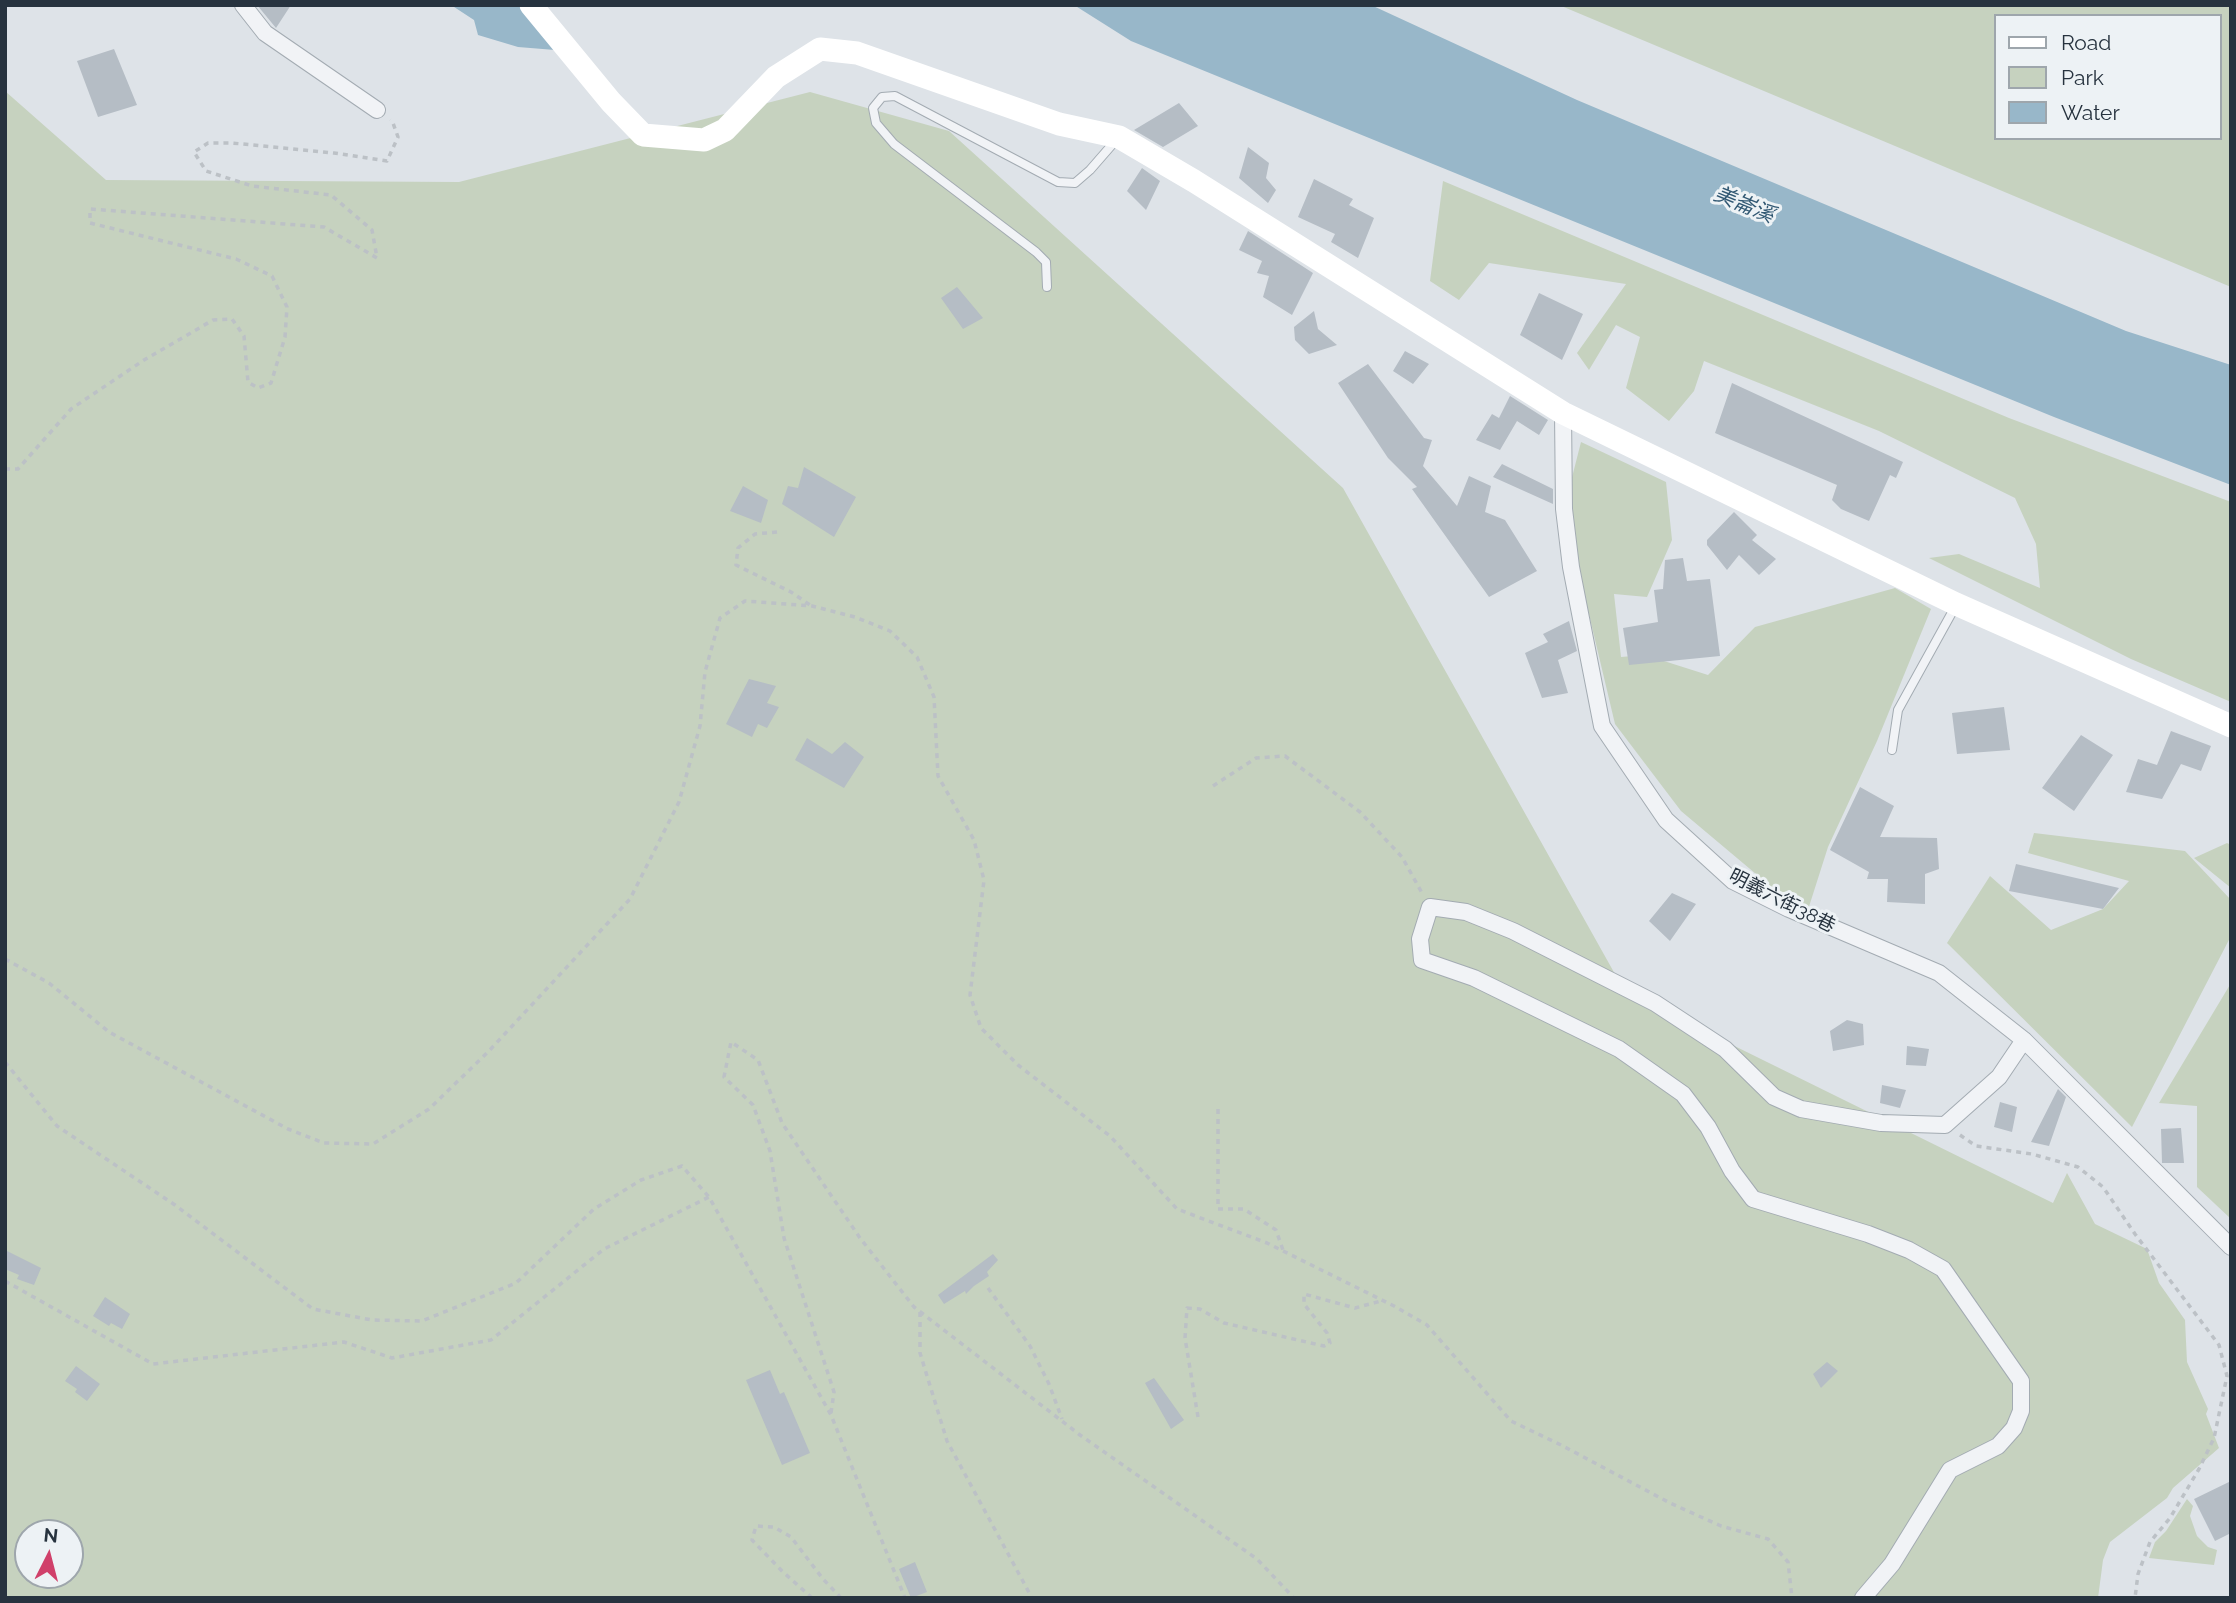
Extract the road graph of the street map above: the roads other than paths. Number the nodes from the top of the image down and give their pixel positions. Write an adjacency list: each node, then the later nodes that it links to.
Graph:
1 (243, 5): 3 (street)
2 (531, 5): 4 (street)
3 (377, 110)
4 (1119, 137): 5 (lane); 6 (street)
5 (1047, 287)
6 (1563, 413): 7 (street); 10 (street, 明義六街38巷)
7 (1956, 604): 8 (street); 9 (lane)
8 (2231, 726)
9 (1892, 750)
10 (2024, 1040): 11 (street, 明義六街38巷); 12 (street)
11 (2231, 1247)
12 (1863, 1598)

